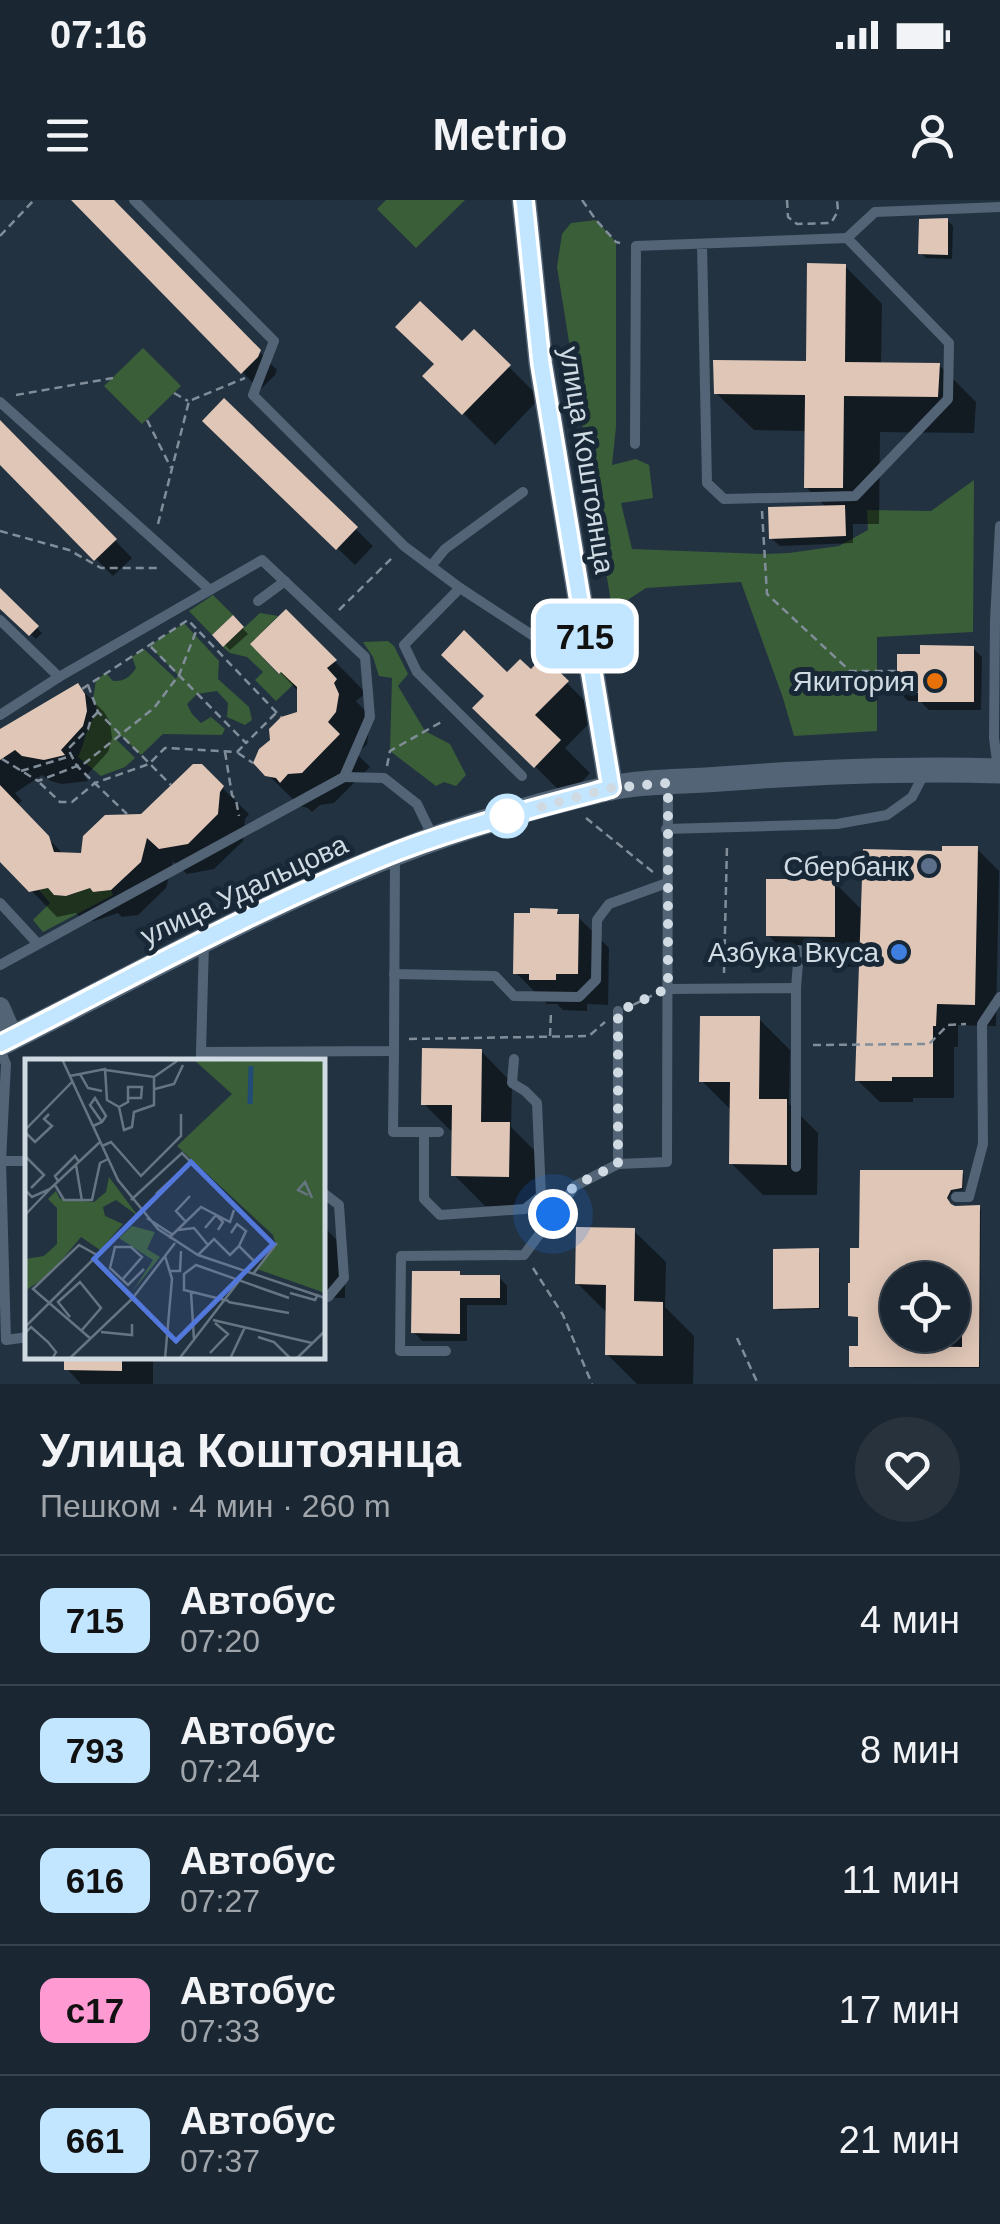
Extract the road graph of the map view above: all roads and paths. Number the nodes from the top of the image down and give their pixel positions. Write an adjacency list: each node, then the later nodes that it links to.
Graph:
1 (34, 200): 8 (path)
2 (134, 200): 26 (lane)
3 (524, 200): 37 (street, улица Коштоянца)
4 (582, 200): 11 (path)
5 (787, 200): 6 (path)
6 (838, 200)
7 (1000, 207): 9 (lane)
8 (0, 236)
9 (847, 238): 10 (lane); 22 (lane)
10 (702, 244): 11 (lane); 22 (lane)
11 (636, 246): 19 (lane)
12 (113, 378): 15 (path)
13 (224, 387): 16 (path)
14 (174, 393): 16 (path)
15 (19, 394)
16 (189, 401): 20 (path)
17 (0, 402): 25 (lane)
18 (147, 420): 20 (path)
19 (635, 444)
20 (172, 470): 25 (path)
21 (522, 492): 27 (lane)
22 (761, 497): 38 (path)
23 (1000, 526): 59 (lane)
24 (0, 531): 28 (path)
25 (154, 540): 28 (lane)
26 (404, 546): 27 (lane); 34 (path)
27 (431, 566): 30 (lane)
28 (186, 568): 31 (lane)
29 (284, 581): 31 (lane); 32 (lane); 34 (lane)
30 (460, 588): 37 (lane); 45 (lane)
31 (210, 590): 40 (lane)
32 (258, 602)
33 (0, 620): 40 (lane)
34 (326, 621): 61 (lane)
35 (197, 629): 36 (path); 39 (path); 44 (path)
36 (149, 646): 39 (path); 41 (path)
37 (586, 646): 67 (street, улица Коштоянца)
38 (897, 670)
39 (179, 675): 48 (path); 49 (path)
40 (59, 676): 46 (lane)
41 (88, 685): 42 (path); 43 (path)
42 (82, 690)
43 (98, 712): 48 (path); 52 (path)
44 (277, 712): 47 (path); 49 (path)
45 (458, 712): 60 (lane); 62 (path)
46 (0, 716)
47 (281, 717)
48 (122, 736): 55 (path); 56 (path)
49 (246, 742): 51 (path)
50 (225, 751): 51 (path); 55 (path); 71 (path)
51 (237, 752): 54 (path)
52 (72, 756): 56 (path); 58 (path)
53 (2, 759): 58 (path)
54 (253, 763)
55 (149, 764): 64 (path); 66 (path)
56 (77, 766): 63 (path); 64 (path)
57 (926, 770): 59 (street, улица Удальцова); 65 (street, улица Удальцова); 70 (lane)
58 (21, 771): 63 (path)
59 (999, 771)
60 (522, 776)
61 (344, 777): 62 (lane); 71 (lane)
62 (384, 778): 72 (lane)
63 (38, 782): 64 (path)
64 (95, 783): 68 (path)
65 (668, 783): 67 (street, улица Удальцова); 70 (lane)
66 (171, 785)
67 (611, 788): 72 (street, улица Удальцова)
68 (127, 814)
69 (584, 816): 75 (path)
70 (666, 830): 75 (lane)
71 (242, 833): 78 (lane)
72 (433, 838): 74 (street, улица Удальцова)
73 (727, 845): 83 (path)
74 (395, 853): 77 (street, улица Удальцова); 81 (lane)
75 (667, 883): 81 (lane); 82 (lane)
76 (0, 903): 78 (lane)
77 (205, 940): 91 (street, улица Удальцова); 94 (lane)
78 (38, 944): 80 (lane)
79 (799, 950): 84 (lane)
80 (0, 965)
81 (394, 974): 92 (lane)
82 (668, 988): 83 (lane); 87 (path); 99 (lane)
83 (724, 988): 84 (lane)
84 (796, 988): 93 (lane)
85 (1000, 997): 89 (lane)
86 (0, 1007): 91 (street)
87 (618, 1012): 90 (path); 99 (lane)
88 (551, 1013): 90 (path)
89 (982, 1024): 93 (path); 102 (lane)
90 (550, 1037): 92 (path)
91 (4, 1044): 98 (lane)
92 (394, 1045): 94 (lane); 96 (lane)
93 (796, 1045): 100 (lane)
94 (201, 1057)
95 (514, 1059): 96 (lane)
96 (424, 1132): 97 (lane)
97 (439, 1132)
98 (0, 1161): 105 (lane)
99 (618, 1164): 103 (lane)
100 (796, 1168)
101 (325, 1194): 104 (lane)
102 (956, 1197)
103 (524, 1255): 107 (lane); 108 (path)
104 (325, 1297)
105 (25, 1337)
106 (737, 1338): 109 (path)
107 (446, 1351)
108 (592, 1384)
109 (758, 1384)

